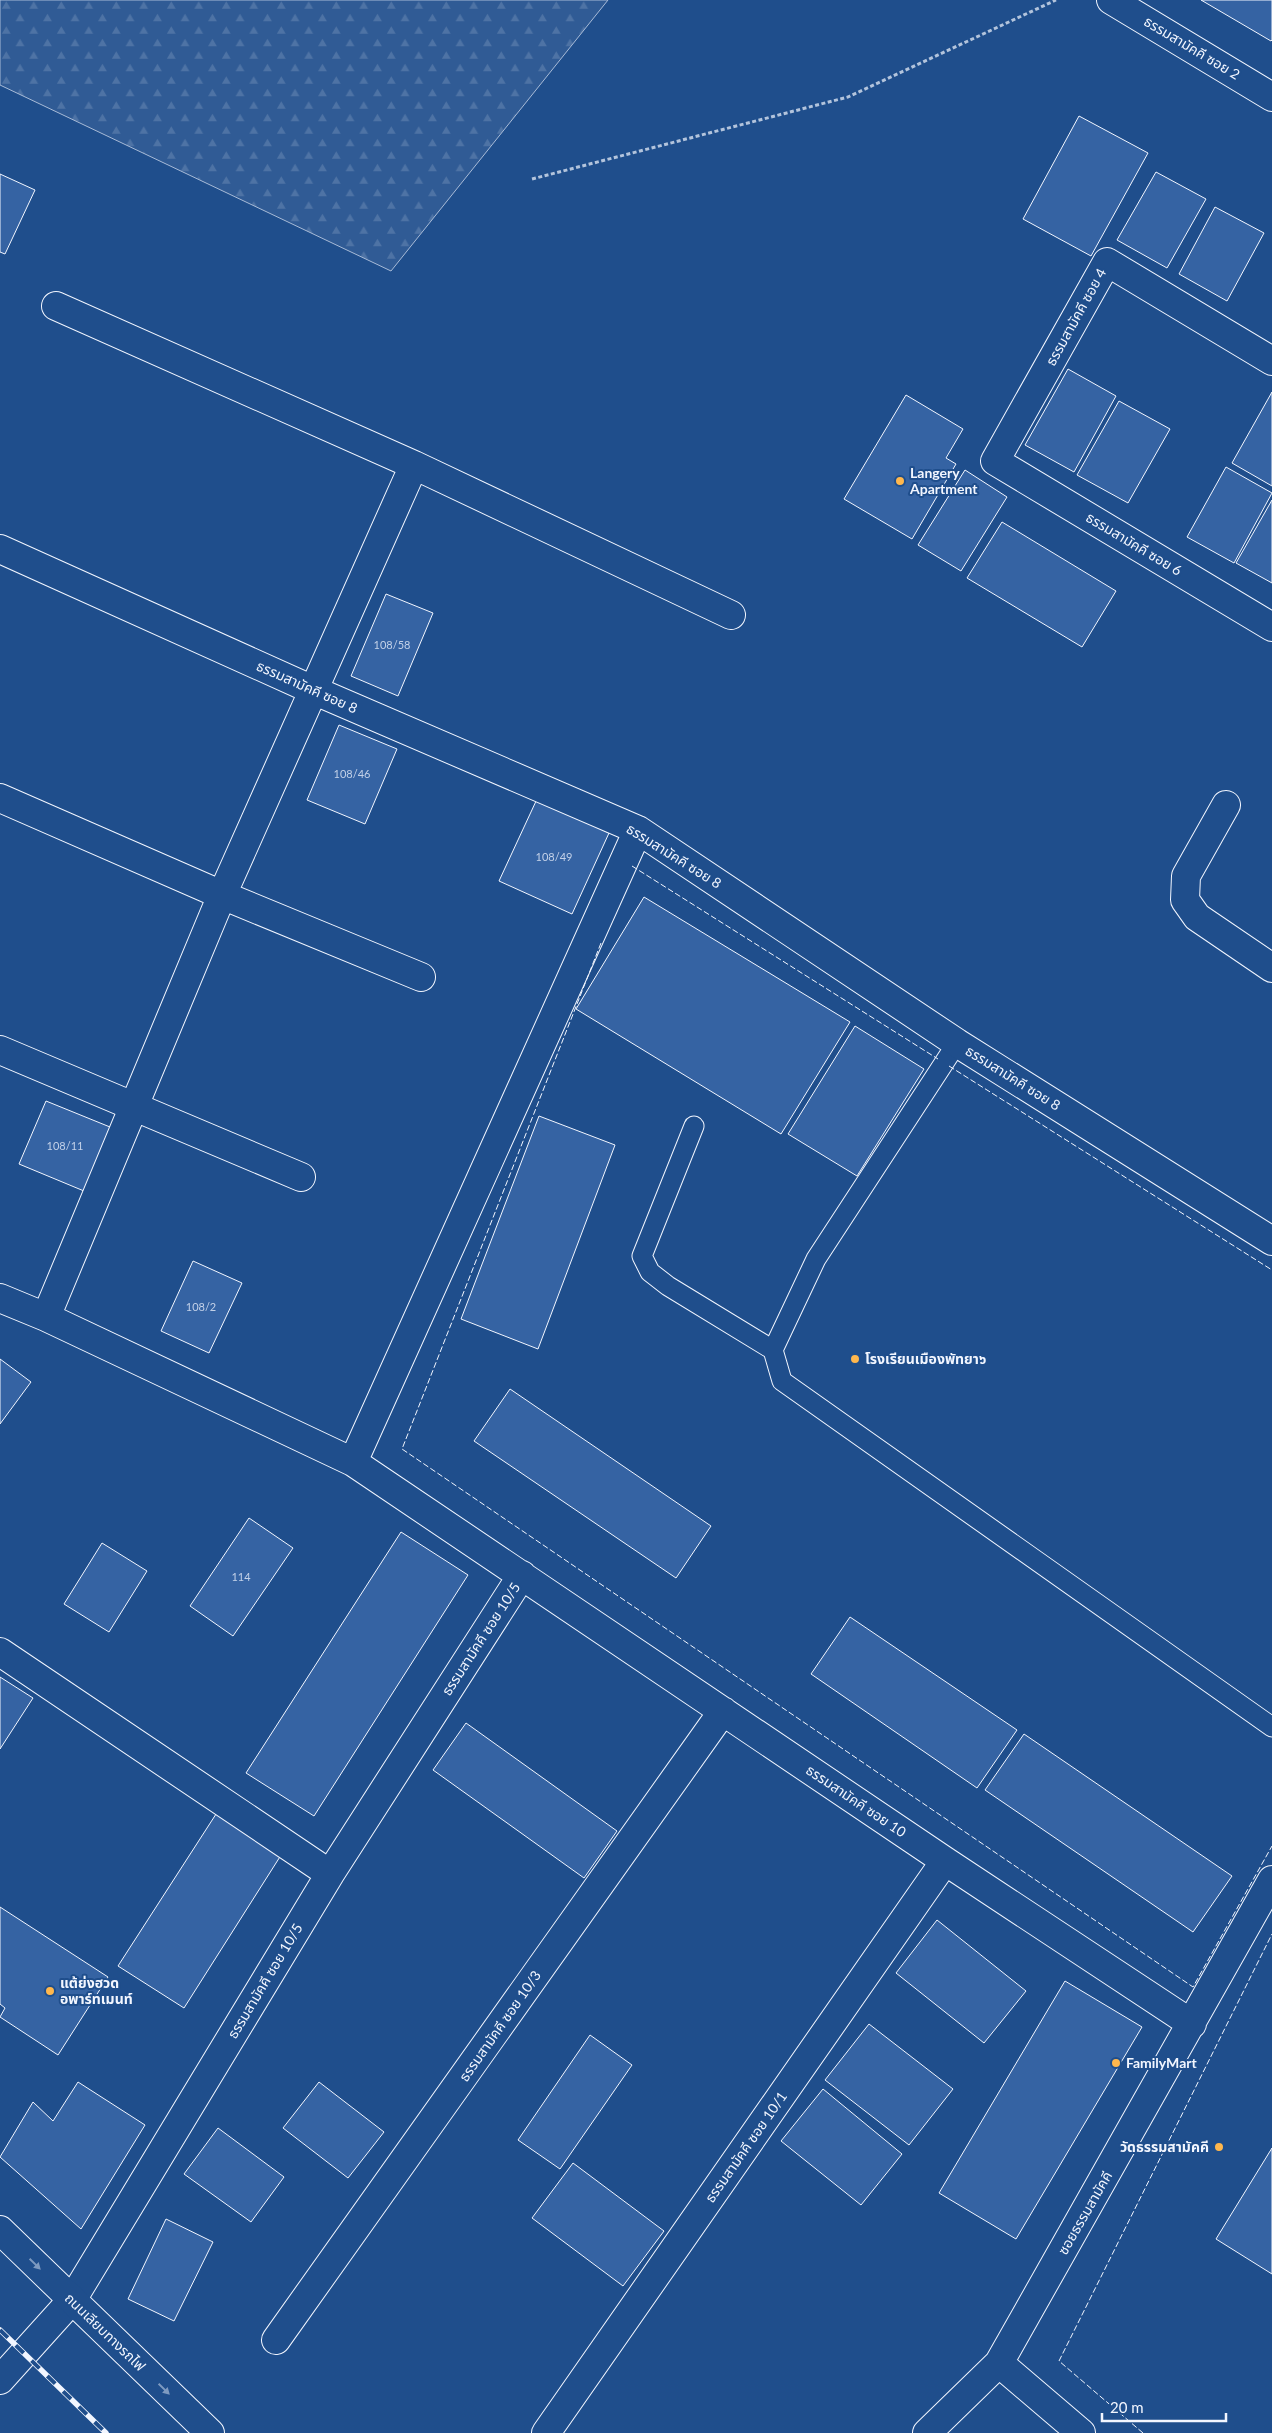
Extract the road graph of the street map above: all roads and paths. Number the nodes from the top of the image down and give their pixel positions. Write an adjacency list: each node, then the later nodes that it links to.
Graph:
1 (1056, 0): 4 (path)
2 (1111, 0): 3 (street, ธรรมสามัคคี ซอย 2)
3 (1272, 97)
4 (532, 179)
5 (56, 306): 8 (street)
6 (1272, 361): 7 (street, ธรรมสามัคคี ซอย 4)
7 (995, 461): 11 (street, ธรรมสามัคคี ซอย 6)
8 (414, 465): 10 (street); 12 (street)
9 (0, 548): 12 (street, ธรรมสามัคคี ซอย 8)
10 (731, 615)
11 (1272, 627)
12 (313, 690): 15 (street, ธรรมสามัคคี ซอย 8); 16 (street)
13 (0, 798): 16 (street)
14 (1226, 805): 17 (street)
15 (638, 830): 19 (street, ธรรมสามัคคี ซอย 8); 28 (street)
16 (222, 895): 18 (street); 21 (street)
17 (1272, 968)
18 (421, 977)
19 (957, 1042): 24 (street, ธรรมสามัคคี ซอย 8); 27 (lane)
20 (0, 1050): 21 (street)
21 (136, 1106): 23 (street); 26 (street)
22 (694, 1126): 27 (lane)
23 (301, 1177)
24 (1272, 1242)
25 (0, 1298): 26 (street, ธรรมสามัคคี ซอย 10)
26 (46, 1317): 28 (street, ธรรมสามัคคี ซอย 10)
27 (773, 1350): 32 (lane)
28 (353, 1462): 29 (street, ธรรมสามัคคี ซอย 10)
29 (522, 1576): 31 (street, ธรรมสามัคคี ซอย 10); 34 (street, ธรรมสามัคคี ซอย 10/5)
30 (0, 1652): 34 (street)
31 (723, 1711): 33 (street, ธรรมสามัคคี ซอย 10); 39 (street, ธรรมสามัคคี ซอย 10/3)
32 (1272, 1727)
33 (946, 1861): 36 (street, ธรรมสามัคคี ซอย 10); 43 (street, ธรรมสามัคคี ซอย 10/1)
34 (330, 1874): 38 (street, ธรรมสามัคคี ซอย 10/5)
35 (1272, 1880): 36 (street, ซอยธรรมสามัคคี)
36 (1192, 2024): 40 (street, ซอยธรรมสามัคคี)
37 (0, 2230): 38 (street, ถนนเลียบทางรถไฟ, one-way to 38)
38 (72, 2300): 41 (street, ธรรมสามัคคี ซอย 10/5); 42 (street, ถนนเลียบทางรถไฟ, one-way to 42)
39 (276, 2340)
40 (999, 2363): 44 (street, ซอยธรรมสามัคคี); 45 (street)
41 (0, 2380)
42 (210, 2433)
43 (546, 2433)
44 (927, 2433)
45 (1081, 2433)

